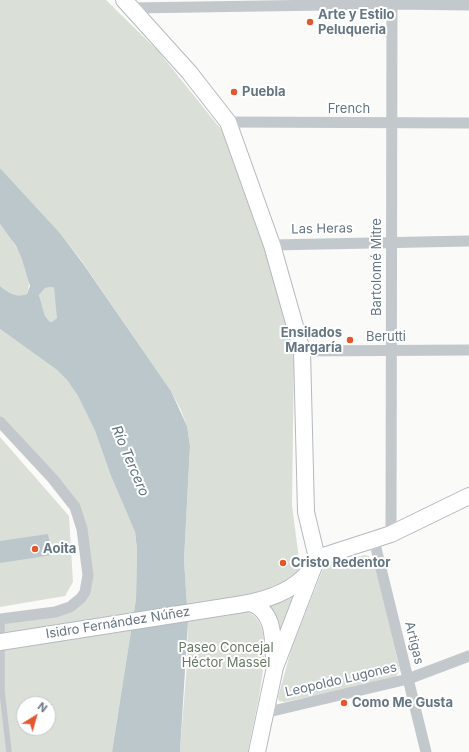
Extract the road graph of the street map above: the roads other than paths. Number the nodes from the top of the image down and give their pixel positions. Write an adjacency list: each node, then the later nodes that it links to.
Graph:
1 (392, 2): 2 (street); 3 (street); 5 (street, Bartolomé Mitre)
2 (129, 3): 4 (main road)
3 (469, 5)
4 (228, 122): 5 (street, French); 9 (main road)
5 (391, 123): 6 (street, French); 8 (street, Bartolomé Mitre)
6 (469, 123)
7 (469, 241): 8 (street, Las Heras)
8 (391, 242): 9 (street, Las Heras); 10 (street, Bartolomé Mitre)
9 (272, 244): 12 (main road)
10 (392, 350): 11 (street, Berutti); 12 (street, Berutti); 15 (street, Bartolomé Mitre)
11 (469, 350)
12 (302, 351): 17 (main road)
13 (0, 422): 19 (street)
14 (469, 496): 15 (main road)
15 (390, 534): 16 (main road)
16 (374, 540): 17 (main road); 23 (street, Artigas)
17 (317, 558): 18 (main road, Isidro Fernández Núñez); 22 (main road)
18 (243, 604): 20 (main road, Isidro Fernández Núñez, bridge); 22 (main road)
19 (1, 619): 25 (lane)
20 (0, 642)
21 (469, 656): 23 (street, Leopoldo Lugones)
22 (275, 667): 24 (main road)
23 (408, 679): 24 (street, Leopoldo Lugones); 27 (street, Artigas)
24 (264, 713): 26 (main road)
25 (9, 752)
26 (257, 752)
27 (426, 752)

